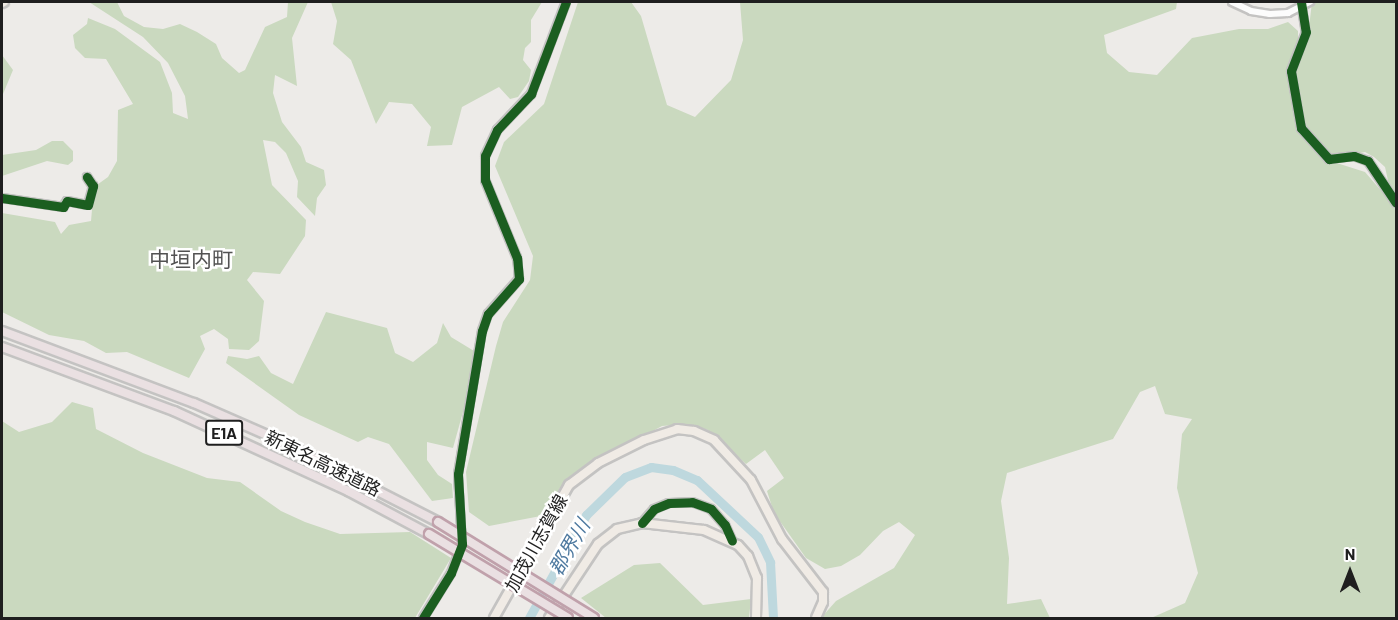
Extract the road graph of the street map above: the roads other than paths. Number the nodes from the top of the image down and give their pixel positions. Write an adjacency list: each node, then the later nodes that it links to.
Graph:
1 (566, 2): 12 (street)
2 (1232, 2): 4 (street)
3 (1310, 2): 4 (street)
4 (1301, 5): 7 (street)
5 (87, 177): 6 (street)
6 (2, 198)
7 (1396, 203)
8 (2, 331): 16 (highway, 新東名高速道路 / E1A, bridge)
9 (6, 348): 15 (highway, 新東名高速道路 / E1A, bridge)
10 (642, 523): 11 (main road); 11 (street); 14 (main road)
11 (732, 541): 17 (main road)
12 (423, 618)
13 (494, 618): 18 (main road, 加茂川志賀線)
14 (549, 618)
15 (568, 618)
16 (594, 618)
17 (756, 618)
18 (816, 618)

